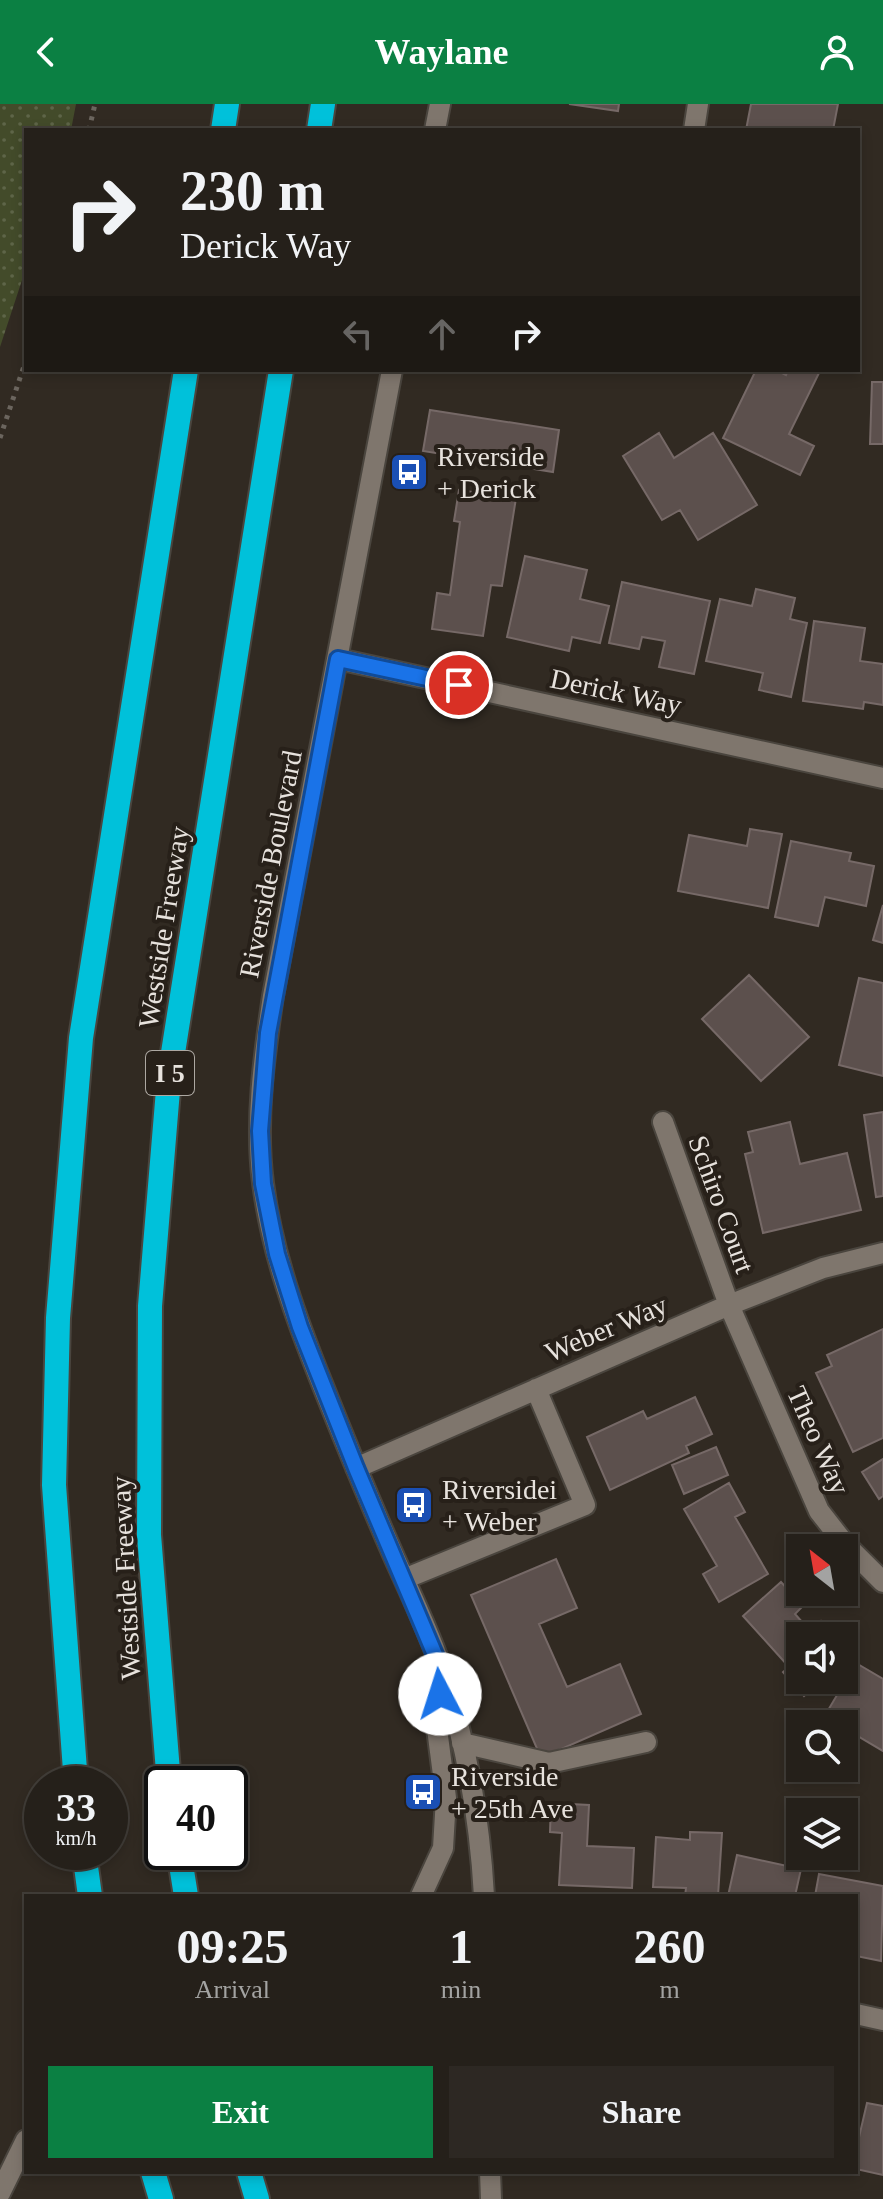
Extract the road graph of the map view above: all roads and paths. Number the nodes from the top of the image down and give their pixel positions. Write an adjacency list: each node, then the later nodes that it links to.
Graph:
1 (95, 104): 6 (path)
2 (227, 104): 7 (highway)
3 (323, 104): 8 (highway)
4 (440, 104): 9 (street)
5 (698, 104): 10 (street)
6 (89, 128)
7 (223, 128)
8 (319, 128)
9 (435, 128)
10 (694, 128)
11 (24, 366): 15 (path)
12 (186, 372): 28 (highway)
13 (281, 372): 29 (highway, Westside Freeway / I 5)
14 (392, 372): 16 (street, Riverside Boulevard)
15 (0, 438)
16 (338, 659): 17 (street, Derick Way); 22 (street, Riverside Boulevard)
17 (883, 778)
18 (663, 1122): 20 (street, Schiro Court)
19 (883, 1253): 20 (street, Weber Way)
20 (729, 1305): 21 (street, Weber Way); 24 (street, Theo Way)
21 (536, 1389): 22 (street, Weber Way); 23 (street)
22 (356, 1468): 23 (street, Riverside Boulevard)
23 (404, 1579): 25 (street, Riverside Boulevard)
24 (883, 1582)
25 (444, 1676): 27 (street, Riverside Boulevard); 34 (street)
26 (646, 1742): 27 (street)
27 (462, 1743): 35 (street, Riverside Boulevard)
28 (75, 1766)
29 (168, 1766)
30 (86, 1870): 32 (highway)
31 (182, 1870): 33 (highway)
32 (90, 1894)
33 (186, 1894)
34 (422, 1894)
35 (484, 1894)
36 (858, 2018): 37 (street)
37 (883, 2020)
38 (24, 2144): 42 (street)
39 (154, 2174): 43 (highway)
40 (250, 2174): 44 (highway)
41 (490, 2174): 45 (street)
42 (0, 2193)
43 (161, 2199)
44 (257, 2199)
45 (491, 2199)

